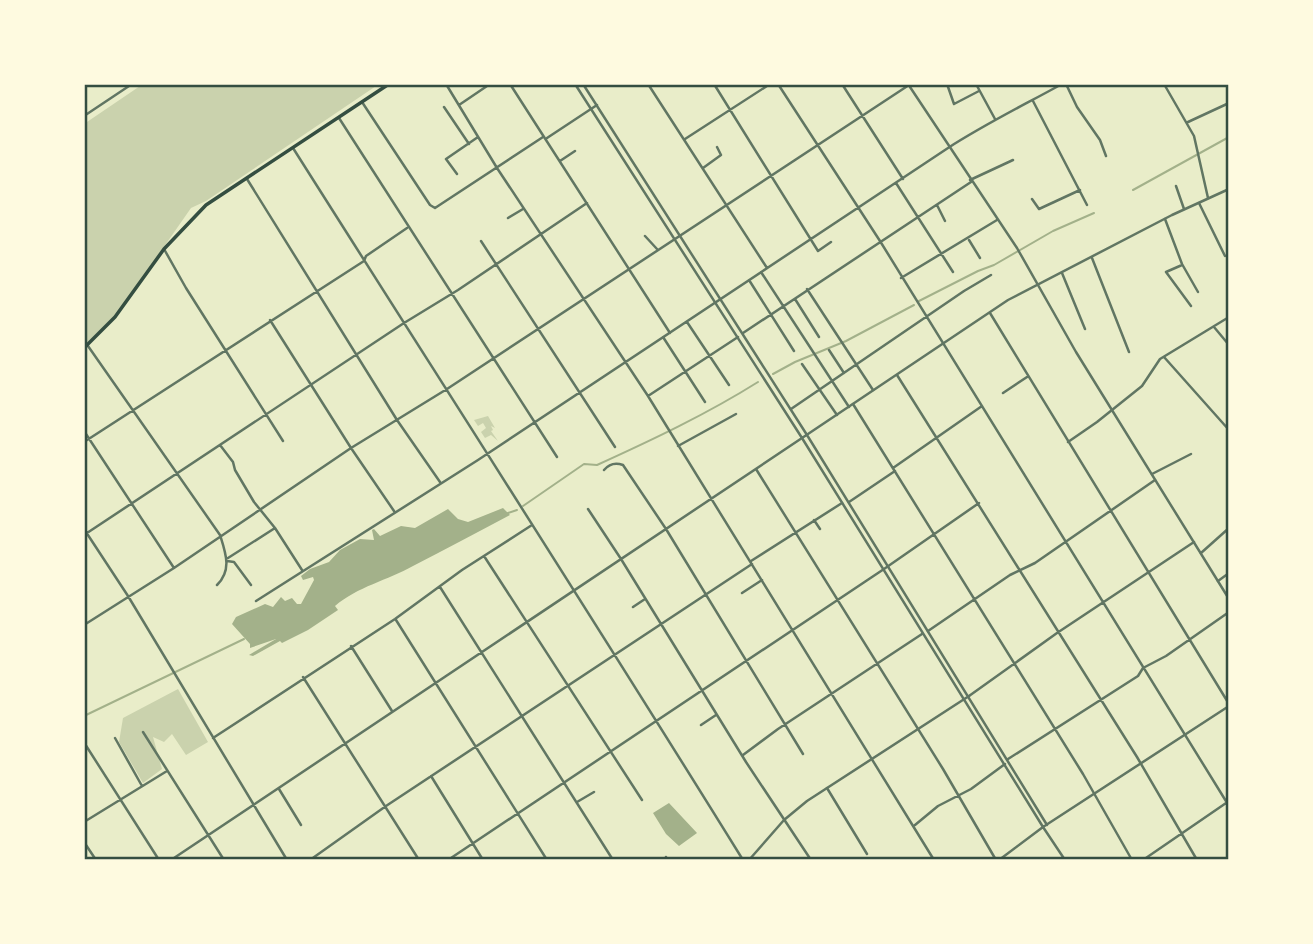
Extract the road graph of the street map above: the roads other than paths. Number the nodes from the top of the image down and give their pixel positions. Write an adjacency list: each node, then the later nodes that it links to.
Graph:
1 (132, 84): 30 (street)
2 (389, 84): 22 (main road)
3 (446, 84): 24 (street)
4 (490, 84): 24 (street)
5 (510, 84): 35 (street)
6 (575, 84): 27 (street)
7 (583, 84): 25 (street)
8 (648, 84): 36 (street)
9 (714, 84): 28 (street)
10 (769, 84): 28 (street)
11 (778, 84): 38 (street)
12 (842, 84): 29 (street)
13 (908, 84): 29 (street); 41 (street)
14 (947, 84): 19 (street)
15 (976, 84): 19 (street)
16 (1046, 84): 20 (street)
17 (1064, 84): 20 (street); 43 (street)
18 (1164, 84): 33 (street)
19 (979, 91): 32 (street)
20 (1049, 91): 21 (street)
21 (1033, 101): 32 (street); 56 (street)
22 (362, 102): 31 (main road); 46 (street)
23 (1229, 103): 33 (street)
24 (459, 105): 34 (street)
25 (597, 105): 27 (street); 74 (street)
26 (444, 107): 37 (street)
27 (592, 109): 35 (street); 76 (street)
28 (731, 110): 36 (street); 49 (street)
29 (860, 115): 38 (street); 51 (street)
30 (84, 116)
31 (339, 118): 40 (main road); 72 (street)
32 (995, 119): 41 (street)
33 (1188, 122): 57 (street)
34 (478, 137): 37 (street); 46 (street)
35 (545, 138): 45 (street); 46 (street)
36 (685, 139): 47 (street)
37 (469, 144): 48 (street)
38 (816, 145): 49 (street); 65 (street)
39 (717, 147): 47 (street)
40 (293, 148): 50 (main road); 88 (street)
41 (948, 148): 51 (street); 52 (street)
42 (575, 151): 45 (street)
43 (1106, 156)
44 (1013, 160): 52 (street)
45 (559, 161): 60 (street)
46 (497, 168): 64 (street)
47 (703, 168): 61 (street)
48 (457, 174)
49 (772, 174): 61 (street); 78 (street)
50 (247, 179): 82 (main road); 101 (street)
51 (903, 179): 53 (street)
52 (970, 181): 62 (street); 69 (street)
53 (896, 183): 65 (street); 67 (street)
54 (1176, 186): 66 (street)
55 (1229, 189): 57 (street)
56 (1080, 190): 58 (street); 63 (street)
57 (1208, 198): 59 (street)
58 (1032, 199)
59 (1199, 202): 66 (street); 85 (street)
60 (587, 203): 73 (street); 92 (street)
61 (726, 203): 74 (street); 91 (street)
62 (937, 205): 67 (street); 71 (street)
63 (1087, 205)
64 (524, 208): 68 (street); 73 (street)
65 (857, 209): 78 (street); 80 (street)
66 (1184, 209): 70 (street)
67 (919, 217): 80 (street); 84 (street)
68 (508, 219)
69 (998, 219): 77 (street); 99 (street)
70 (1165, 219): 87 (street); 90 (street)
71 (945, 221)
72 (408, 227): 88 (street); 103 (street)
73 (540, 233): 89 (street); 105 (street)
74 (679, 234): 76 (street); 106 (street)
75 (645, 236): 83 (street)
76 (674, 238): 83 (street); 107 (street)
77 (969, 238): 84 (street); 86 (street)
78 (811, 239): 81 (street); 91 (street)
79 (481, 241): 89 (street)
80 (880, 242): 97 (street); 100 (street)
81 (831, 243)
82 (164, 249): 127 (main road); 128 (street)
83 (657, 249): 92 (street)
84 (942, 254): 94 (street); 97 (street)
85 (1225, 256)
86 (981, 258)
87 (1092, 258): 95 (street); 131 (street)
88 (364, 261): 101 (street); 116 (street)
89 (497, 264): 103 (street); 118 (street)
90 (1182, 264): 102 (street); 109 (street)
91 (767, 268): 93 (street)
92 (629, 269): 105 (street); 120 (street)
93 (761, 272): 98 (street); 108 (street)
94 (953, 272)
95 (1062, 273): 99 (street); 119 (street)
96 (991, 275): 112 (street)
97 (901, 278): 112 (street)
98 (749, 280): 106 (street); 111 (street)
99 (1037, 285): 110 (street); 157 (street)
100 (807, 289): 104 (street); 138 (street)
101 (316, 292): 114 (street); 132 (street)
102 (1198, 292)
103 (452, 294): 116 (street); 134 (street)
104 (794, 298): 108 (street); 124 (street)
105 (584, 299): 118 (street); 136 (street)
106 (721, 299): 107 (street); 121 (street)
107 (715, 303): 115 (street); 123 (street)
108 (783, 304): 111 (street); 143 (street)
109 (1191, 306)
110 (989, 312): 125 (street); 142 (street)
111 (771, 314): 121 (street); 129 (street)
112 (925, 317): 125 (street); 138 (street)
113 (1229, 317): 117 (street)
114 (270, 320): 128 (street); 144 (street)
115 (687, 322): 120 (street); 133 (street)
116 (404, 323): 132 (street); 146 (street)
117 (1214, 327): 126 (street); 135 (street)
118 (538, 328): 134 (street); 149 (street)
119 (1085, 329)
120 (670, 333): 122 (street)
121 (743, 333): 156 (street)
122 (663, 337): 136 (street); 139 (street)
123 (738, 337): 133 (street); 166 (street)
124 (819, 337)
125 (942, 344): 141 (street); 154 (street)
126 (1229, 345)
127 (86, 347): 155 (street)
128 (225, 349): 155 (street); 159 (street)
129 (794, 351)
130 (829, 351): 140 (street)
131 (1129, 352)
132 (356, 355): 144 (street); 161 (street)
133 (710, 356): 139 (street); 145 (street)
134 (493, 357): 146 (street); 162 (street)
135 (1164, 357): 157 (street); 163 (street)
136 (625, 362): 149 (street); 151 (street)
137 (802, 364): 147 (street)
138 (857, 364): 140 (street); 148 (street)
139 (685, 373): 151 (street); 152 (street)
140 (844, 373): 143 (street)
141 (897, 374): 148 (street); 167 (street)
142 (1027, 377): 150 (street); 171 (street)
143 (832, 382): 147 (street); 153 (street)
144 (311, 384): 159 (street); 175 (street)
145 (729, 385)
146 (447, 389): 161 (street); 176 (street)
147 (820, 390): 156 (street); 160 (street)
148 (873, 390): 153 (street)
149 (579, 393): 162 (street); 174 (street)
150 (1003, 393)
151 (648, 397): 173 (street)
152 (705, 402)
153 (851, 405): 160 (street); 180 (street)
154 (982, 406): 167 (street); 205 (street)
155 (134, 409): 168 (street); 182 (street)
156 (791, 409): 165 (street)
157 (1112, 409): 171 (street); 183 (street)
158 (736, 414): 173 (street)
159 (267, 415): 169 (street); 172 (street)
160 (837, 415): 165 (street)
161 (397, 420): 175 (street); 185 (street)
162 (534, 422): 176 (street); 178 (street)
163 (1229, 430)
164 (84, 431): 168 (street)
165 (807, 435): 166 (street); 187 (street)
166 (802, 438): 179 (street); 188 (street)
167 (938, 438): 180 (street); 189 (street)
168 (90, 439): 170 (street); 190 (street)
169 (284, 441)
170 (84, 442)
171 (1067, 442): 194 (street)
172 (220, 445): 182 (street); 192 (street)
173 (678, 446): 186 (street)
174 (615, 447)
175 (351, 448): 192 (street); 193 (street)
176 (486, 453): 185 (street); 196 (street)
177 (1191, 454): 183 (street)
178 (557, 457)
179 (755, 468): 186 (street); 201 (street)
180 (894, 469): 187 (street); 203 (street)
181 (604, 470): 199 (street)
182 (177, 471): 190 (street); 204 (street)
183 (1152, 474): 184 (street)
184 (1155, 480): 194 (street); 206 (street)
185 (440, 482): 193 (street)
186 (711, 498): 199 (street); 211 (street)
187 (849, 502): 212 (street)
188 (842, 503): 195 (street); 214 (street)
189 (979, 503): 203 (street); 216 (street)
190 (131, 504): 202 (street); 213 (street)
191 (588, 509): 210 (street)
192 (259, 510): 197 (street); 204 (street)
193 (394, 511): 215 (street)
194 (1110, 511): 205 (street); 218 (street)
195 (813, 520): 200 (street); 201 (street)
196 (532, 525): 208 (street); 224 (street)
197 (275, 528): 209 (street); 215 (street)
198 (1229, 528): 207 (street)
199 (666, 529): 210 (street); 226 (street)
200 (820, 529)
201 (796, 531): 211 (street); 229 (street)
202 (85, 533): 227 (street)
203 (934, 533): 212 (street); 230 (street)
204 (220, 536): 209 (street); 213 (street)
205 (1065, 540): 216 (street); 233 (street)
206 (1194, 542): 207 (street); 218 (street)
207 (1201, 553): 220 (street)
208 (484, 556): 223 (street); 237 (street)
209 (227, 559): 221 (street); 222 (street)
210 (621, 559): 224 (street); 228 (street)
211 (751, 563): 219 (street); 226 (street)
212 (889, 566): 214 (street); 241 (street)
213 (174, 568): 227 (street)
214 (884, 569): 229 (street); 243 (street)
215 (302, 571): 232 (street)
216 (1019, 571): 230 (street); 242 (street)
217 (1229, 573): 220 (street)
218 (1148, 574): 233 (street); 244 (street)
219 (762, 580): 225 (street); 240 (street)
220 (1218, 581): 231 (street)
221 (217, 585)
222 (251, 585)
223 (440, 587): 236 (street); 246 (street)
224 (575, 590): 237 (street); 247 (street)
225 (743, 593)
226 (706, 594): 239 (street); 248 (street)
227 (128, 596): 238 (street); 272 (street)
228 (646, 599): 234 (street); 239 (street)
229 (836, 599): 240 (street); 250 (street)
230 (974, 599): 241 (street); 249 (street)
231 (1229, 599)
232 (256, 601)
233 (1104, 603): 242 (street); 251 (street)
234 (633, 607)
235 (1229, 612): 244 (street)
236 (395, 619): 245 (street); 253 (street)
237 (527, 621): 246 (street); 254 (street)
238 (84, 625)
239 (661, 625): 247 (street); 255 (street)
240 (792, 629): 248 (street); 256 (street)
241 (928, 631): 257 (street)
242 (1057, 633): 249 (street); 259 (street)
243 (923, 634): 250 (street); 258 (street)
244 (1188, 640): 251 (street); 260 (street)
245 (351, 646): 252 (street); 261 (street)
246 (481, 651): 253 (street); 263 (street)
247 (615, 656): 254 (street); 264 (street)
248 (746, 660): 255 (street); 266 (street)
249 (1013, 663): 257 (street); 268 (street)
250 (876, 665): 256 (street); 267 (street)
251 (1143, 668): 259 (street); 270 (street)
252 (303, 677): 272 (street); 273 (street)
253 (436, 682): 261 (street); 275 (street)
254 (568, 686): 263 (street); 276 (street)
255 (702, 690): 262 (street); 264 (street)
256 (832, 694): 266 (street); 279 (street)
257 (968, 695): 258 (street); 280 (street)
258 (964, 699): 267 (street); 281 (street)
259 (1100, 699): 268 (street); 282 (street)
260 (1229, 705): 270 (street)
261 (392, 711): 273 (street)
262 (717, 715): 265 (street); 278 (street)
263 (522, 716): 275 (street); 285 (street)
264 (656, 721): 276 (street); 322 (street)
265 (701, 725)
266 (786, 725): 277 (street); 278 (street)
267 (917, 729): 279 (street); 290 (street)
268 (1054, 730): 280 (street); 291 (street)
269 (143, 732): 283 (street)
270 (1185, 736): 282 (street); 295 (street)
271 (115, 738): 286 (street)
272 (213, 738): 296 (street)
273 (346, 742): 287 (street); 297 (street)
274 (85, 744): 292 (street)
275 (476, 746): 284 (street); 298 (street)
276 (610, 752): 285 (street); 293 (street)
277 (803, 754)
278 (743, 755): 299 (street)
279 (872, 758): 288 (street); 303 (street)
280 (1008, 759): 302 (street)
281 (1004, 764): 290 (street); 304 (street)
282 (1141, 765): 291 (street); 306 (street)
283 (167, 771): 286 (street); 307 (street)
284 (431, 776): 297 (street); 309 (street)
285 (564, 782): 294 (street); 298 (street)
286 (142, 786): 292 (street)
287 (278, 788): 296 (street); 301 (street)
288 (827, 789): 299 (street); 310 (street)
289 (594, 792): 294 (street)
290 (958, 794): 303 (street); 326 (street)
291 (1094, 794): 302 (street); 328 (street)
292 (121, 800): 300 (street); 312 (street)
293 (642, 800)
294 (577, 802): 321 (street)
295 (1228, 803): 306 (street)
296 (254, 805): 307 (street); 315 (street)
297 (386, 806): 316 (street); 317 (street)
298 (518, 813): 309 (street); 320 (street)
299 (784, 820): 323 (street); 324 (street)
300 (84, 822)
301 (301, 825)
302 (1047, 825): 304 (street); 305 (street)
303 (914, 826): 325 (street)
304 (1043, 827): 305 (street); 326 (street)
305 (1048, 833): 327 (street)
306 (1181, 834): 329 (street); 330 (street)
307 (208, 836): 313 (street); 314 (street)
308 (84, 842): 311 (street)
309 (472, 843): 318 (street); 319 (street)
310 (867, 854)
311 (96, 860)
312 (159, 860)
313 (171, 860)
314 (224, 860)
315 (286, 860)
316 (310, 860)
317 (419, 860)
318 (448, 860)
319 (483, 860)
320 (547, 860)
321 (613, 860)
322 (743, 860)
323 (749, 860)
324 (811, 860)
325 (934, 860)
326 (998, 860)
327 (1065, 860)
328 (1132, 860)
329 (1143, 860)
330 (1197, 860)

